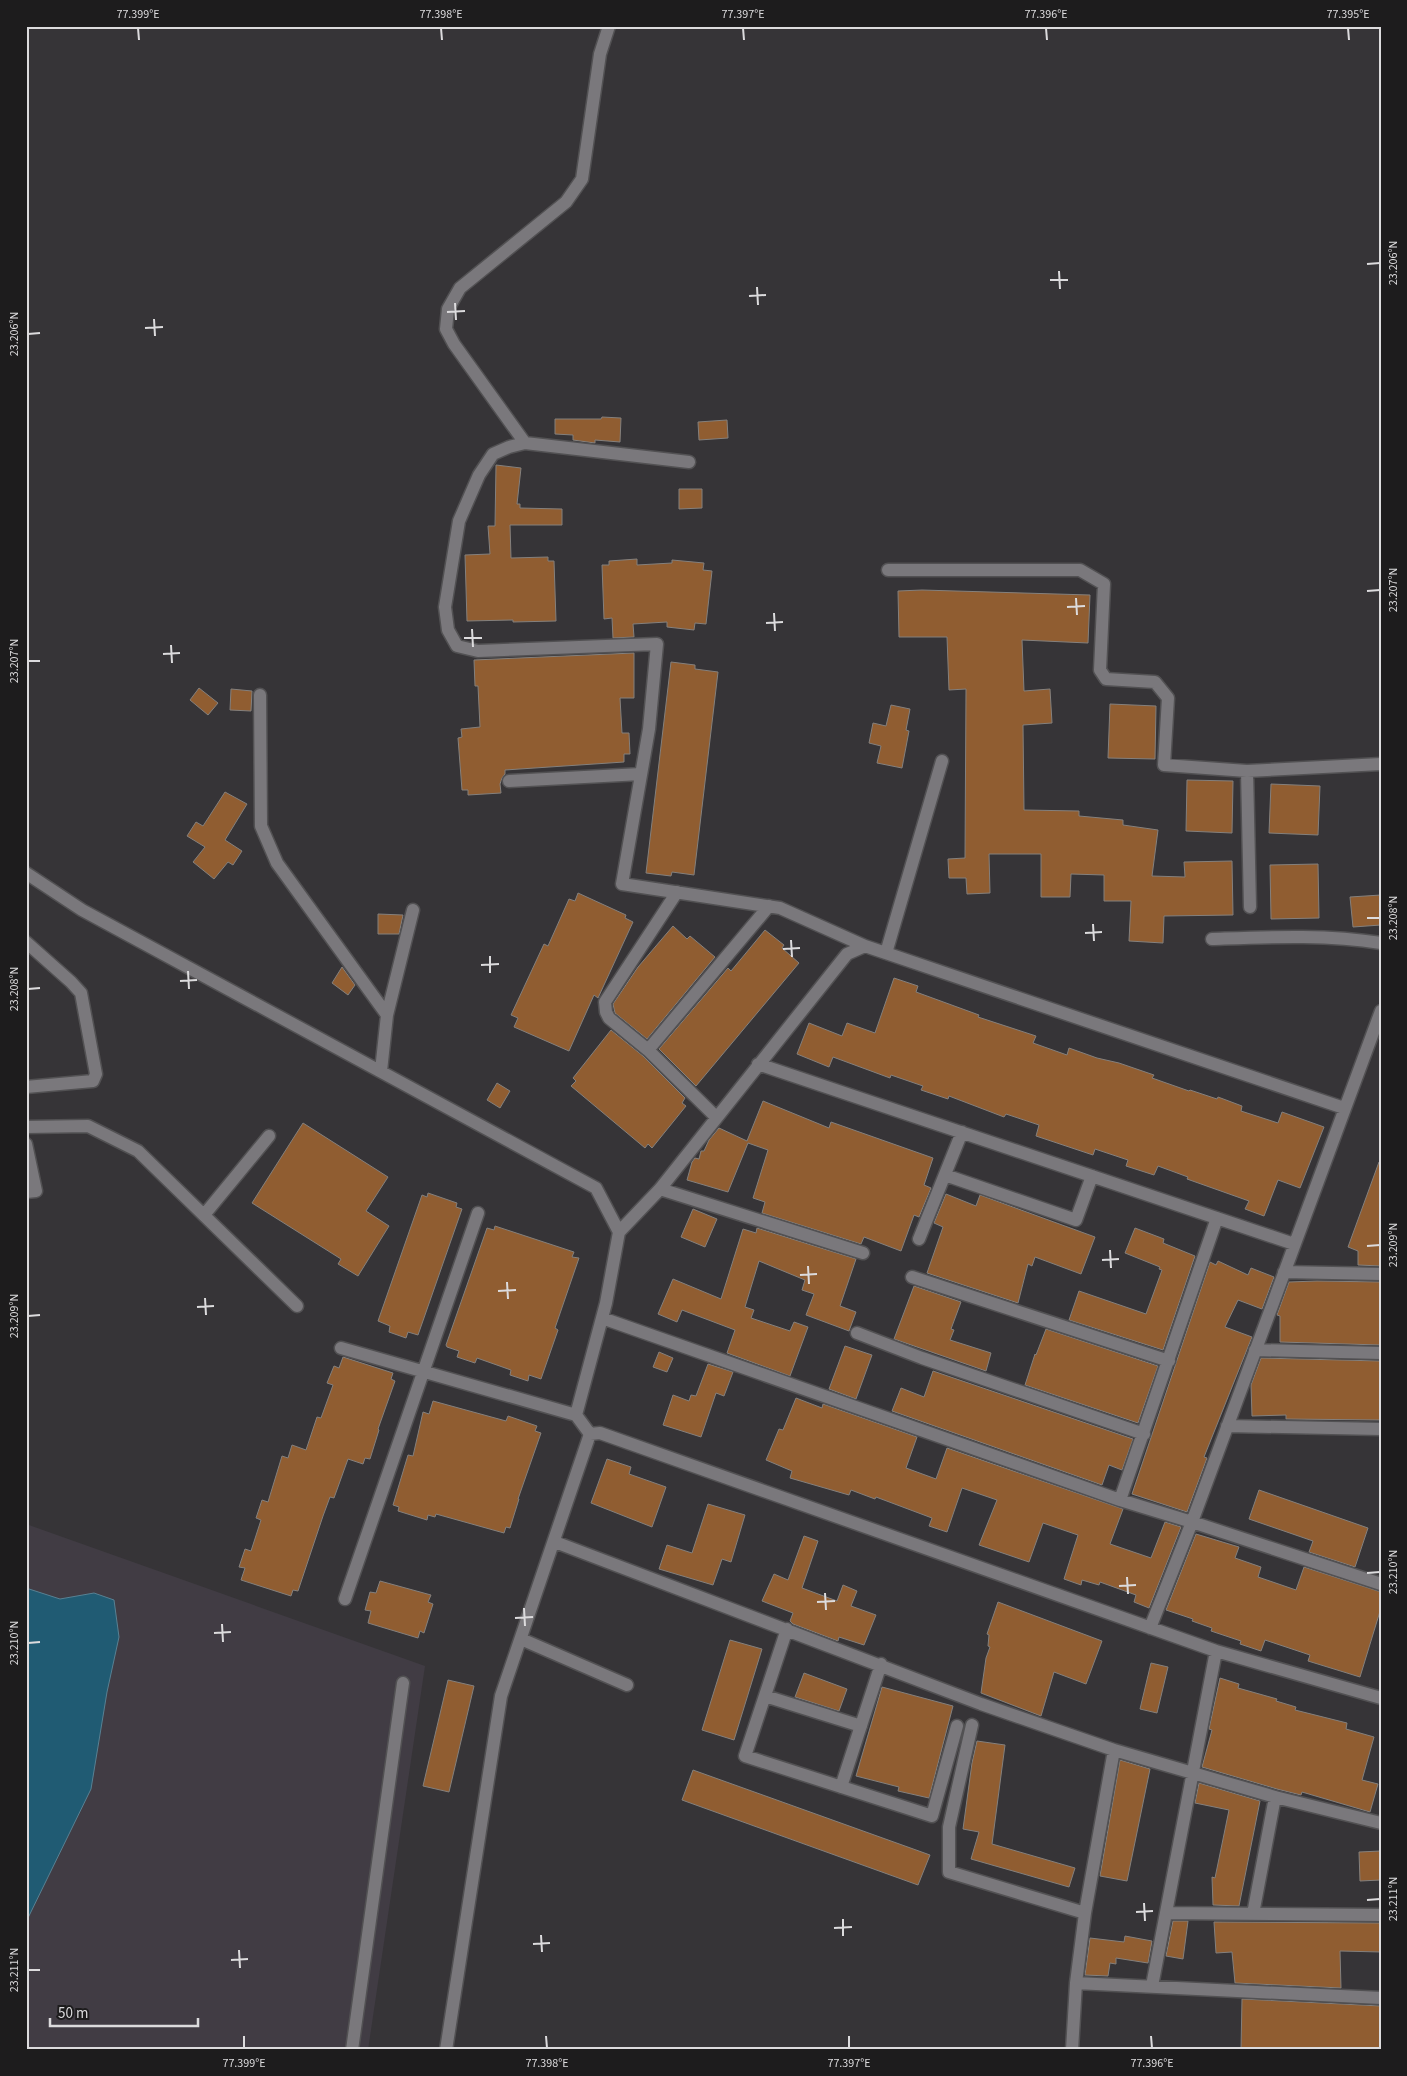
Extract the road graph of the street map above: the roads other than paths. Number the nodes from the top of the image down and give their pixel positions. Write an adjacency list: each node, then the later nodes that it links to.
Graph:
1 (608, 26): 2 (street)
2 (525, 444): 3 (street); 9 (street)
3 (689, 462)
4 (888, 570): 8 (street)
5 (260, 695): 22 (street)
6 (942, 761): 20 (street)
7 (1381, 764): 8 (street)
8 (1247, 771): 14 (street)
9 (641, 774): 10 (street); 12 (street)
10 (509, 781)
11 (26, 873): 26 (street)
12 (677, 892): 13 (street); 24 (street)
13 (769, 906): 19 (street); 24 (street)
14 (1250, 907)
15 (413, 910): 22 (street)
16 (1212, 939): 18 (street)
17 (26, 942): 27 (street)
18 (1381, 943)
19 (865, 946): 20 (street); 25 (street)
20 (886, 953): 28 (street)
21 (1381, 1011): 23 (street)
22 (387, 1015): 26 (street)
23 (1374, 1044): 28 (street)
24 (648, 1050): 29 (street)
25 (758, 1064): 29 (street); 31 (street)
26 (381, 1071): 41 (street)
27 (26, 1087)
28 (1344, 1108): 43 (street)
29 (716, 1117): 36 (street)
30 (26, 1127): 39 (street)
31 (962, 1132): 34 (street); 35 (street)
32 (269, 1136): 39 (street)
33 (26, 1144): 37 (street)
34 (945, 1175): 35 (street); 42 (street)
35 (1092, 1176): 40 (street)
36 (660, 1189): 41 (street); 44 (street)
37 (26, 1192)
38 (478, 1213): 55 (street)
39 (204, 1215): 48 (street)
40 (1218, 1218): 43 (street); 54 (street)
41 (619, 1232): 49 (street)
42 (919, 1239)
43 (1294, 1244): 45 (street)
44 (863, 1253)
45 (1284, 1272): 46 (street); 52 (street)
46 (1381, 1274)
47 (912, 1277): 54 (street)
48 (297, 1306)
49 (602, 1318): 56 (street); 61 (street)
50 (857, 1333): 60 (street)
51 (341, 1348): 55 (street)
52 (1255, 1350): 53 (street); 57 (street)
53 (1381, 1353)
54 (1169, 1361): 60 (street)
55 (423, 1373): 56 (street); 65 (street)
56 (576, 1415): 59 (street)
57 (1227, 1426): 58 (street); 62 (street)
58 (1381, 1429)
59 (590, 1434): 63 (street); 66 (street)
60 (1144, 1434): 61 (street)
61 (1120, 1500): 62 (street)
62 (1192, 1522): 64 (street); 66 (street)
63 (555, 1542): 67 (street); 68 (street)
64 (1381, 1584)
65 (345, 1599)
66 (1150, 1628): 69 (street)
67 (787, 1630): 70 (street); 73 (street)
68 (521, 1640): 72 (street); 91 (street)
69 (1216, 1651): 74 (street); 79 (street)
70 (881, 1664): 75 (street); 78 (street)
71 (403, 1683): 90 (street)
72 (627, 1685)
73 (765, 1696): 75 (street); 80 (street)
74 (1381, 1698)
75 (860, 1726): 80 (street)
76 (957, 1726): 80 (street)
77 (972, 1726): 83 (street)
78 (1114, 1750): 79 (street); 83 (street)
79 (1194, 1773): 81 (street); 84 (street)
80 (841, 1787)
81 (1275, 1797): 82 (street); 85 (street)
82 (1381, 1823)
83 (1085, 1913): 87 (street)
84 (1166, 1913): 85 (street); 88 (street)
85 (1253, 1914): 86 (street)
86 (1381, 1915)
87 (1076, 1983): 88 (street); 92 (street)
88 (1152, 1986): 89 (street)
89 (1381, 1998)
90 (352, 2050)
91 (446, 2050)
92 (1072, 2050)

